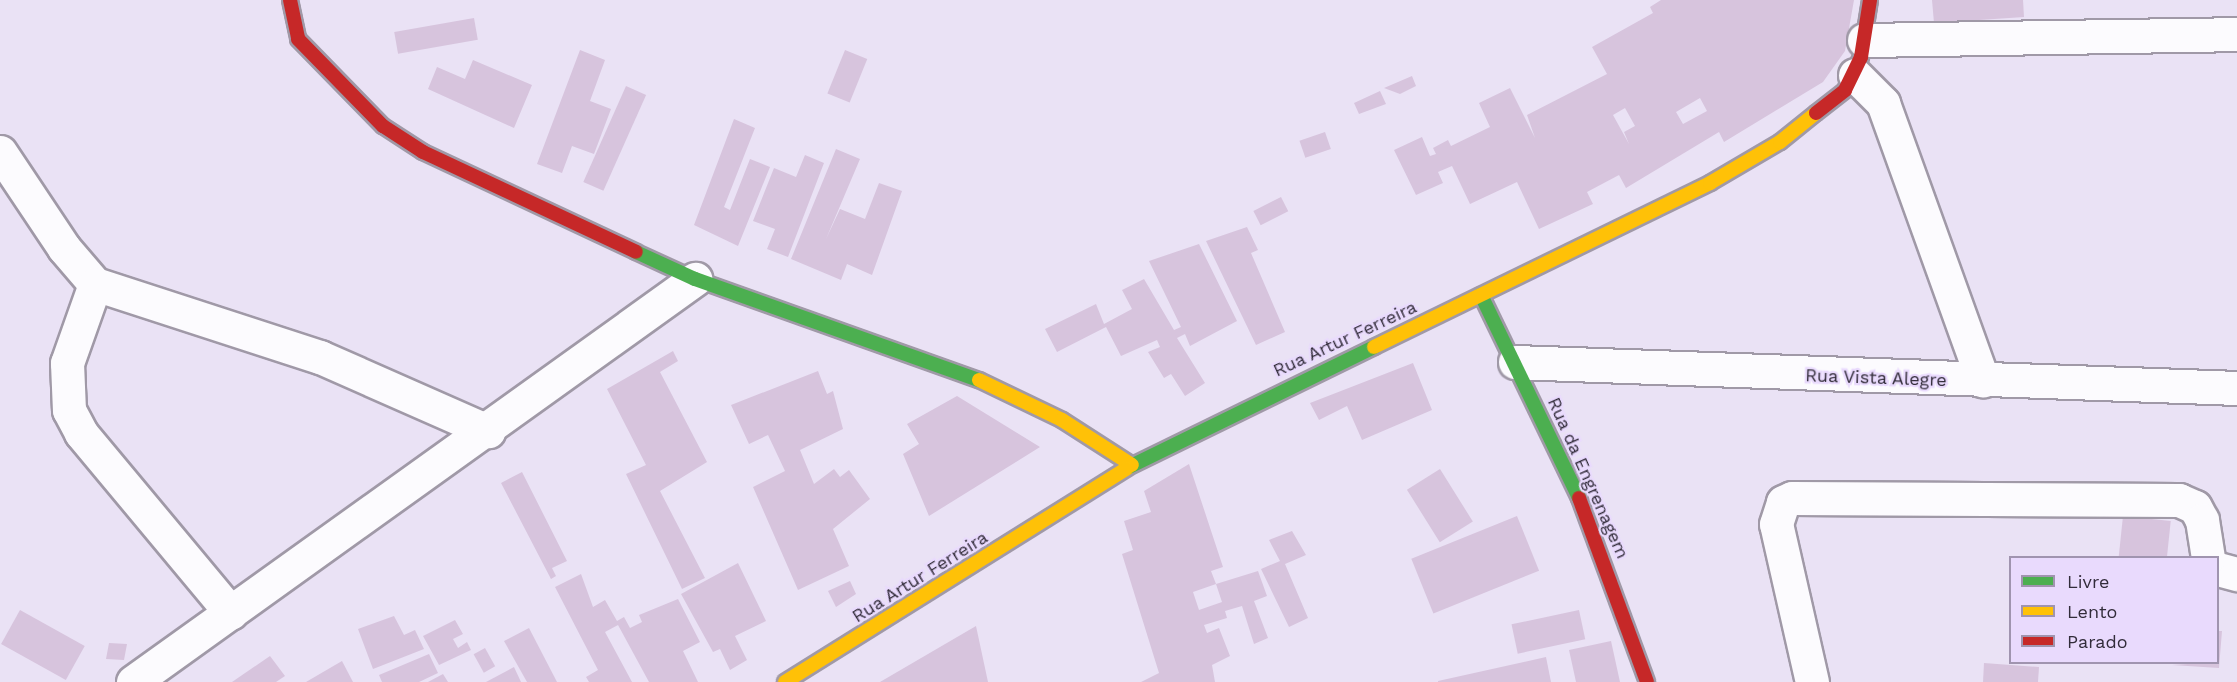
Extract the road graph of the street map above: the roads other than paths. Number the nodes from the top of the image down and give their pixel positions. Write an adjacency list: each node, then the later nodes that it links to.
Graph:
1 (290, 0): 7 (street)
2 (1870, 0): 4 (street, Rua Artur Ferreira)
3 (2237, 34): 4 (street)
4 (1864, 40): 5 (street, Rua Artur Ferreira)
5 (1855, 75): 9 (street, Rua Artur Ferreira); 11 (street)
6 (0, 153): 8 (street)
7 (695, 279): 13 (street); 14 (street)
8 (95, 284): 13 (street); 18 (street)
9 (1481, 295): 10 (street, Rua da Engrenagem); 14 (street, Rua Artur Ferreira)
10 (1515, 362): 11 (street, Rua Vista Alegre); 21 (street, Rua da Engrenagem)
11 (1983, 381): 12 (street, Rua Vista Alegre)
12 (2237, 388)
13 (488, 431): 18 (street)
14 (1132, 465): 20 (street, Rua Artur Ferreira)
15 (2208, 556): 22 (street)
16 (2219, 570): 17 (street)
17 (2237, 574)
18 (231, 613): 19 (street)
19 (133, 682)
20 (785, 682)
21 (1647, 682)
22 (1812, 682)

